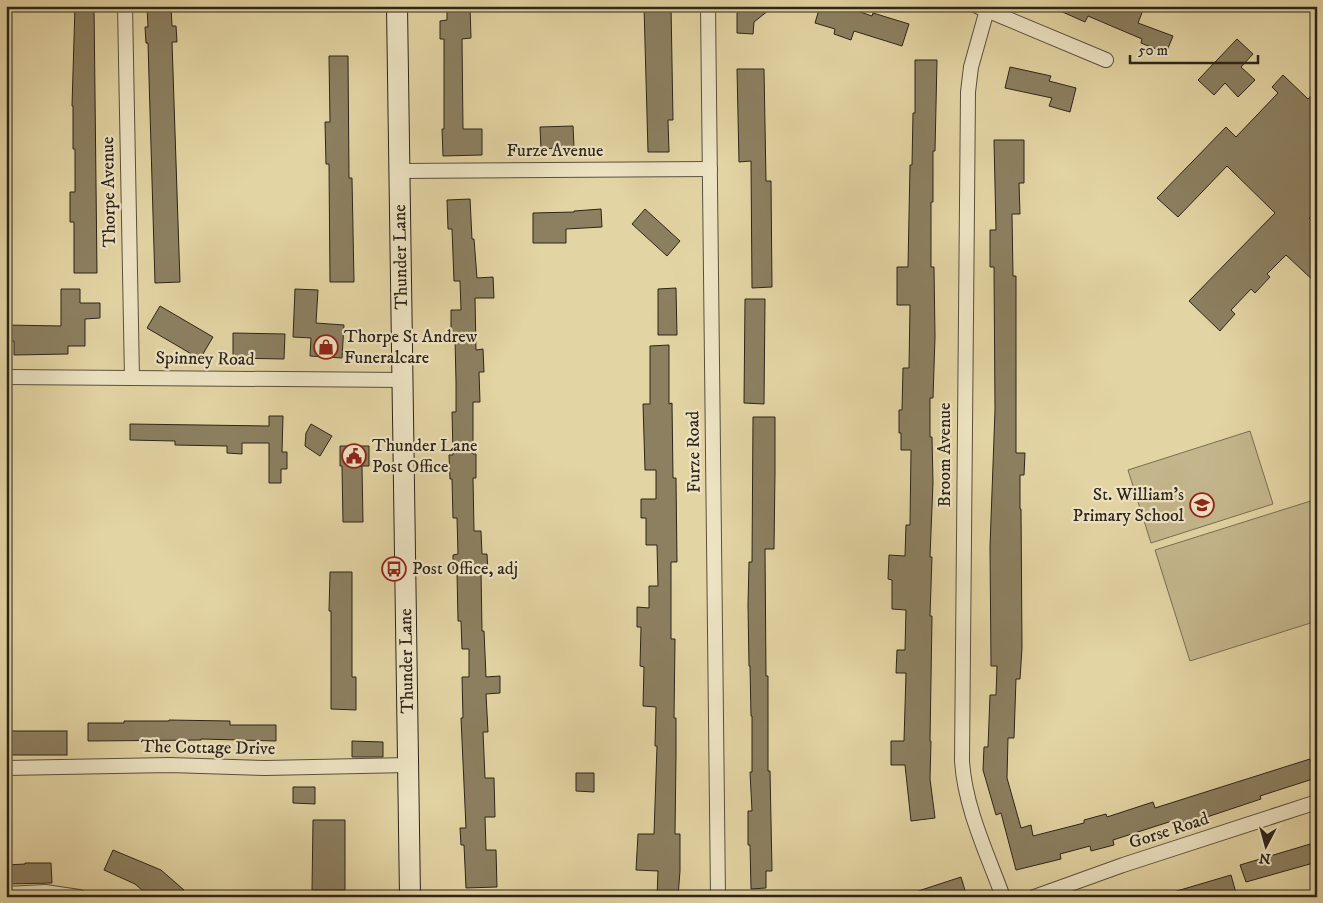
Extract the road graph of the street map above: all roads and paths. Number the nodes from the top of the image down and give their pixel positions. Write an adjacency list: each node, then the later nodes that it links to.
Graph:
1 (125, 6): 9 (street, Thorpe Avenue)
2 (397, 6): 7 (street, Thunder Lane)
3 (708, 6): 6 (street, Furze Road)
4 (982, 8): 5 (street); 18 (street, Broom Avenue)
5 (1106, 60)
6 (710, 169): 7 (street, Furze Avenue); 17 (street, Furze Road)
7 (399, 171): 10 (street, Thunder Lane)
8 (6, 377): 9 (street, Spinney Road)
9 (132, 378): 10 (street, Spinney Road)
10 (403, 380): 11 (street, Thunder Lane)
11 (409, 765): 12 (street, The Cottage Drive); 16 (street, Thunder Lane)
12 (6, 768)
13 (1317, 802): 19 (street, Gorse Road)
14 (6, 894): 15 (street)
15 (78, 897)
16 (410, 897)
17 (718, 897)
18 (1003, 897)
19 (1034, 897)

